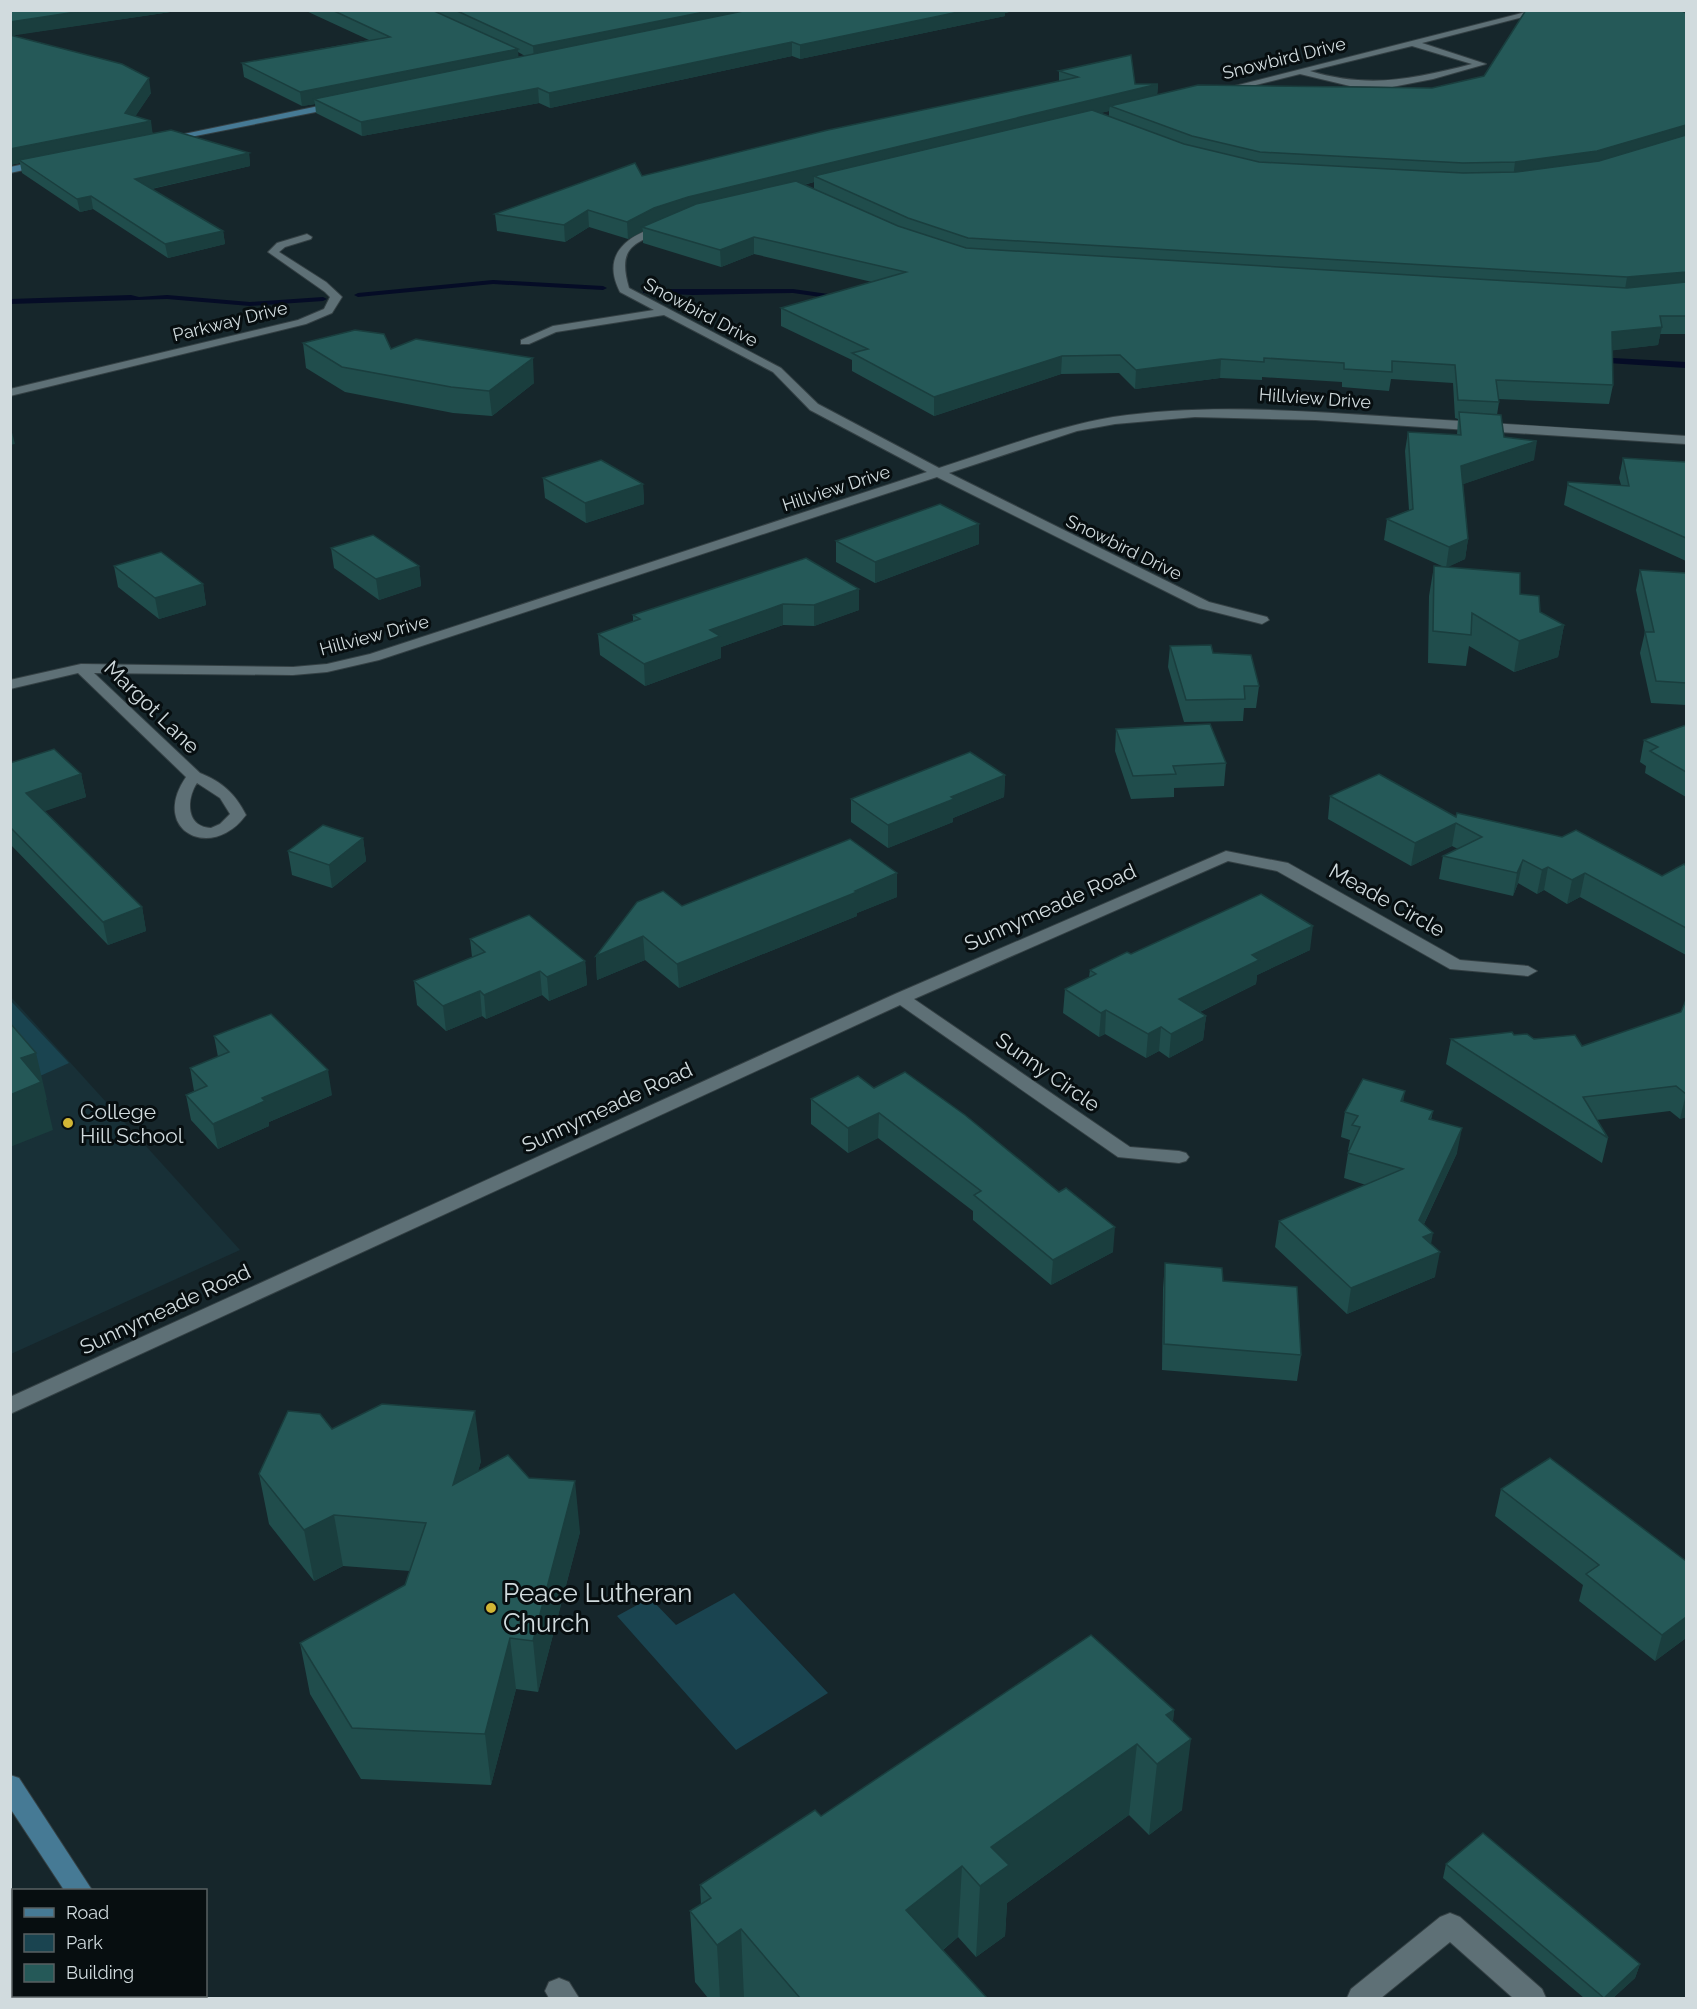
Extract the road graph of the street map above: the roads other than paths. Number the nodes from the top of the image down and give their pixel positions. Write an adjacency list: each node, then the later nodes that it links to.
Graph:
1 (1546, 10): 2 (street, Snowbird Drive)
2 (1413, 44): 3 (street, Snowbird Drive); 3 (street)
3 (1300, 71): 4 (street, Snowbird Drive)
4 (1208, 93)
5 (351, 102): 6 (street)
6 (151, 142)
7 (57, 160): 8 (street)
8 (10, 170)
9 (671, 225): 11 (street, Snowbird Drive)
10 (307, 237): 13 (street, Parkway Drive)
11 (665, 312): 12 (street); 15 (street, Snowbird Drive)
12 (525, 342)
13 (10, 393)
14 (1686, 440): 15 (street, Hillview Drive)
15 (938, 473): 16 (street, Snowbird Drive); 17 (street, Hillview Drive)
16 (1262, 620)
17 (81, 668): 18 (street, Hillview Drive); 19 (street, Margot Lane)
18 (10, 685)
19 (194, 776)
20 (1226, 856): 21 (street, Meade Circle); 22 (street, Sunnymeade Road)
21 (1528, 971)
22 (902, 998): 23 (street, Sunny Circle); 24 (street, Sunnymeade Road)
23 (1179, 1157)
24 (10, 1406)
25 (10, 1786): 26 (street)
26 (78, 1889)
27 (1361, 1998): 28 (street)
28 (1532, 1998)

